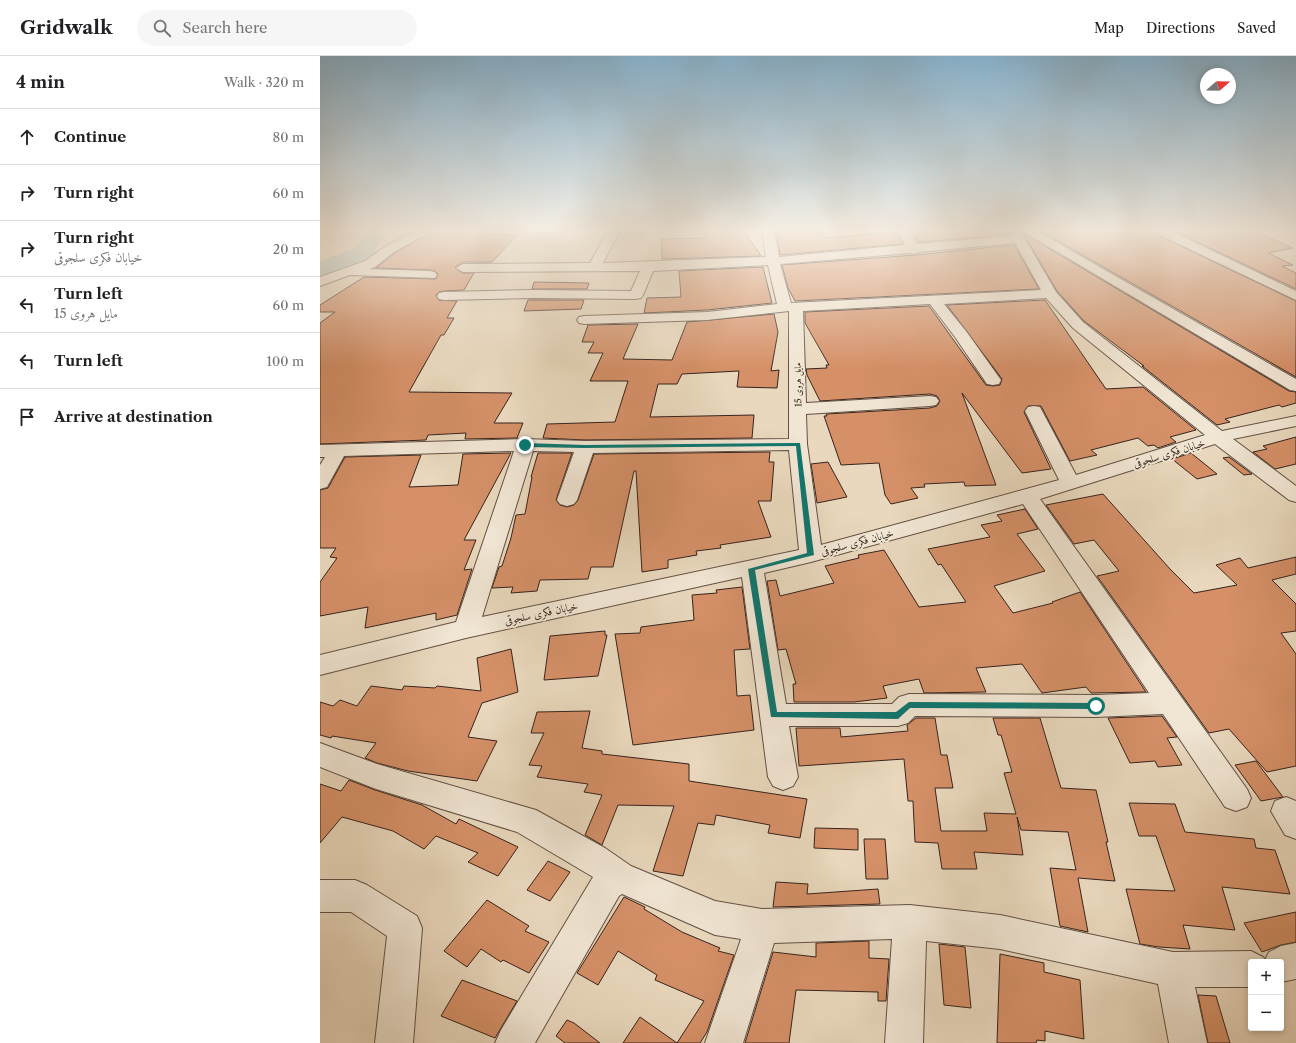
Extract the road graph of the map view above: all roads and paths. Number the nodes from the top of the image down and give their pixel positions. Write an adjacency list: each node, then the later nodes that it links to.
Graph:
1 (337, 275): 7 (street)
2 (645, 275): 9 (street)
3 (778, 275): 12 (street, مایل هروی 15)
4 (1041, 275): 8 (street)
5 (1097, 275): 15 (street)
6 (1253, 275): 10 (street)
7 (320, 282)
8 (1050, 294): 11 (street); 20 (street)
9 (444, 296)
10 (1296, 296)
11 (934, 300): 12 (street); 14 (street)
12 (790, 307): 13 (street); 17 (street, مایل هروی 15)
13 (584, 320)
14 (993, 380)
15 (1296, 386)
16 (930, 401): 17 (street)
17 (798, 408): 21 (street, مایل هروی 15)
18 (1034, 411): 26 (street)
19 (1296, 421): 20 (street, خیابان فکری سلجوقی)
20 (1218, 437): 26 (street, خیابان فکری سلجوقی); 28 (street)
21 (798, 444): 23 (street); 30 (street, مایل هروی 15)
22 (525, 445): 23 (street); 24 (street); 32 (street)
23 (585, 447): 29 (street)
24 (329, 451): 25 (street)
25 (320, 483)
26 (1070, 483): 27 (street, خیابان فکری سلجوقی)
27 (1028, 496): 30 (street, خیابان فکری سلجوقی); 34 (street)
28 (1296, 496)
29 (567, 500)
30 (811, 555): 31 (street, خیابان فکری سلجوقی)
31 (752, 569): 32 (street, خیابان فکری سلجوقی); 35 (street)
32 (466, 629): 33 (street, خیابان فکری سلجوقی)
33 (320, 665)
34 (1170, 703): 35 (street); 38 (street)
35 (774, 715): 37 (street)
36 (320, 755): 39 (street)
37 (783, 777)
38 (1236, 798)
39 (620, 877): 42 (street); 48 (street)
40 (320, 896): 47 (street)
41 (910, 922): 42 (street); 46 (street); 50 (street)
42 (762, 926): 49 (street)
43 (1296, 961): 44 (street)
44 (1284, 963)
45 (1248, 969): 46 (street)
46 (1173, 970): 51 (street)
47 (394, 1043)
48 (514, 1043)
49 (724, 1043)
50 (904, 1043)
51 (1188, 1043)

